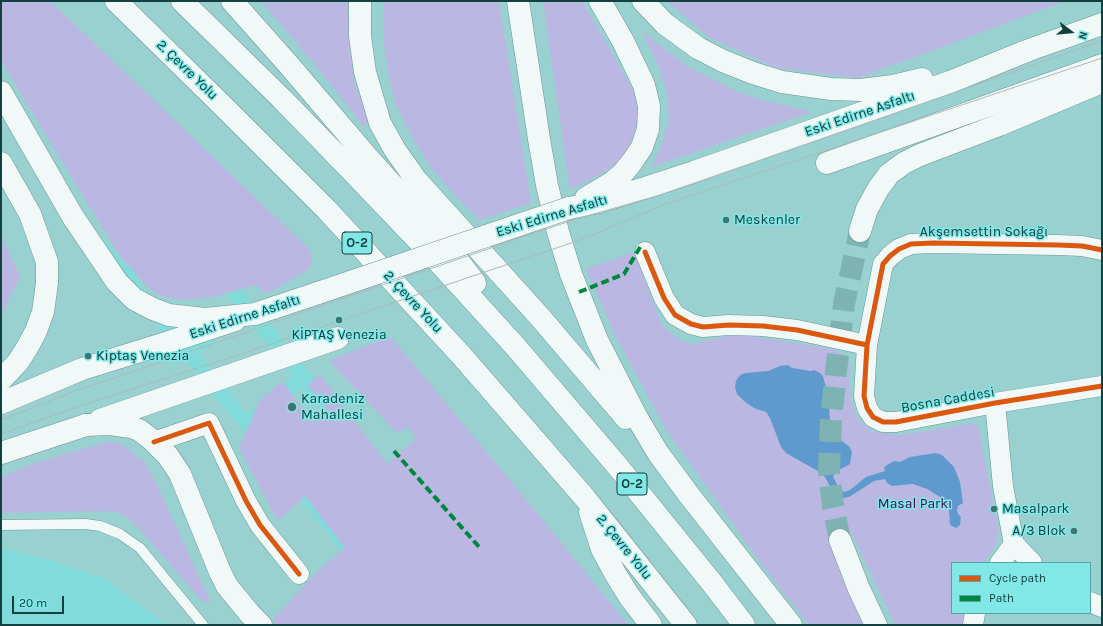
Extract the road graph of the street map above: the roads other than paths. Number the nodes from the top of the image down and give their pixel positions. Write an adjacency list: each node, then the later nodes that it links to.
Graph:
1 (116, 1): 31 (main road, 2. Çevre Yolu / O-2)
2 (182, 1): 22 (main road, O-2)
3 (232, 1): 22 (main road)
4 (360, 1): 30 (main road)
5 (518, 1): 30 (main road)
6 (600, 1): 15 (main road)
7 (643, 1): 9 (main road)
8 (1102, 24): 9 (main road, Eski Edirne Asfaltı)
9 (1029, 50): 15 (main road, Eski Edirne Asfaltı)
10 (1102, 65): 14 (main road)
11 (1102, 82): 16 (main road)
12 (1, 92): 19 (main road)
13 (1, 163): 23 (main road)
14 (827, 163)
15 (569, 208): 19 (main road, Eski Edirne Asfaltı, bridge)
16 (860, 231)
17 (1102, 250): 21 (street, Akşemsettin Sokağı)
18 (645, 252): 21 (street)
19 (255, 314): 25 (main road, Eski Edirne Asfaltı)
20 (338, 338): 27 (main road)
21 (867, 345): 26 (street, Bosna Caddesi)
22 (515, 346): 45 (main road, O-2)
23 (1, 380)
24 (1102, 386): 26 (street, Bosna Caddesi)
25 (1, 403)
26 (995, 403): 34 (street)
27 (86, 425): 28 (main road); 29 (main road)
28 (154, 442): 37 (street); 42 (main road)
29 (1, 453)
30 (658, 453): 46 (main road)
31 (585, 498): 43 (main road); 44 (main road, 2. Çevre Yolu / O-2)
32 (1, 525): 41 (lane)
33 (840, 540): 47 (main road)
34 (1014, 544): 35 (street); 36 (street)
35 (1001, 562)
36 (1031, 562)
37 (300, 574)
38 (1091, 602): 39 (street)
39 (1102, 607)
40 (975, 614): 48 (street)
41 (203, 625)
42 (261, 625)
43 (651, 625)
44 (686, 625)
45 (744, 625)
46 (791, 625)
47 (876, 625)
48 (973, 625)

